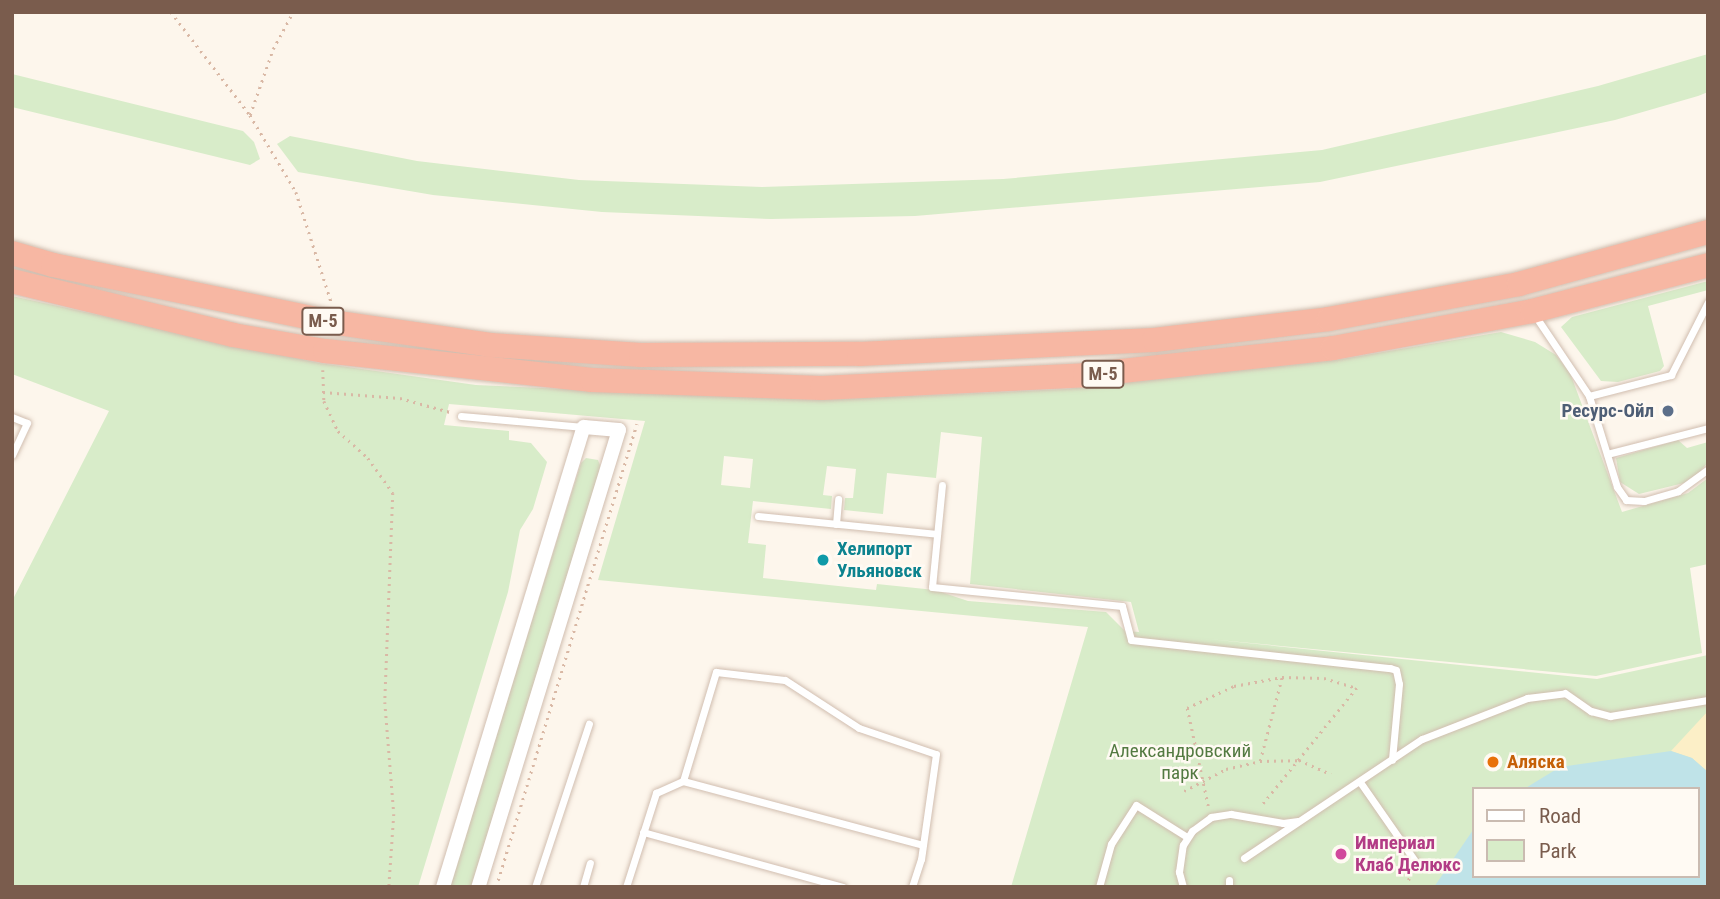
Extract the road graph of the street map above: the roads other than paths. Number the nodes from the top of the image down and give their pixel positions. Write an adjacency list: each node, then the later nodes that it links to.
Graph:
1 (1708, 232): 2 (highway, М-5)
2 (12, 253)
3 (1708, 265): 6 (highway, М-5)
4 (12, 281): 6 (highway, М-5)
5 (1706, 306): 7 (lane); 8 (lane)
6 (1532, 311): 8 (lane)
7 (1708, 323)
8 (1589, 396): 13 (lane)
9 (461, 416): 11 (lane)
10 (12, 417): 14 (lane)
11 (583, 427): 33 (street); 34 (street)
12 (1708, 428): 13 (lane)
13 (1607, 454): 15 (lane)
14 (12, 455)
15 (1708, 469)
16 (942, 485): 20 (lane)
17 (838, 499): 19 (lane)
18 (758, 516): 19 (lane)
19 (836, 524): 20 (lane)
20 (937, 534): 23 (lane)
21 (1708, 700): 23 (lane)
22 (589, 724): 35 (lane)
23 (1392, 760): 25 (lane)
24 (683, 781): 27 (lane); 29 (lane); 29 (lane)
25 (1360, 782): 26 (lane); 32 (lane)
26 (1302, 821): 28 (lane); 30 (lane)
27 (643, 832): 37 (lane); 38 (lane)
28 (1187, 837): 40 (lane); 41 (lane)
29 (923, 845): 39 (lane)
30 (1244, 858)
31 (590, 863): 36 (lane)
32 (1417, 864)
33 (443, 887)
34 (478, 887)
35 (535, 887)
36 (583, 887)
37 (626, 887)
38 (843, 887)
39 (912, 887)
40 (1099, 887)
41 (1183, 887)

